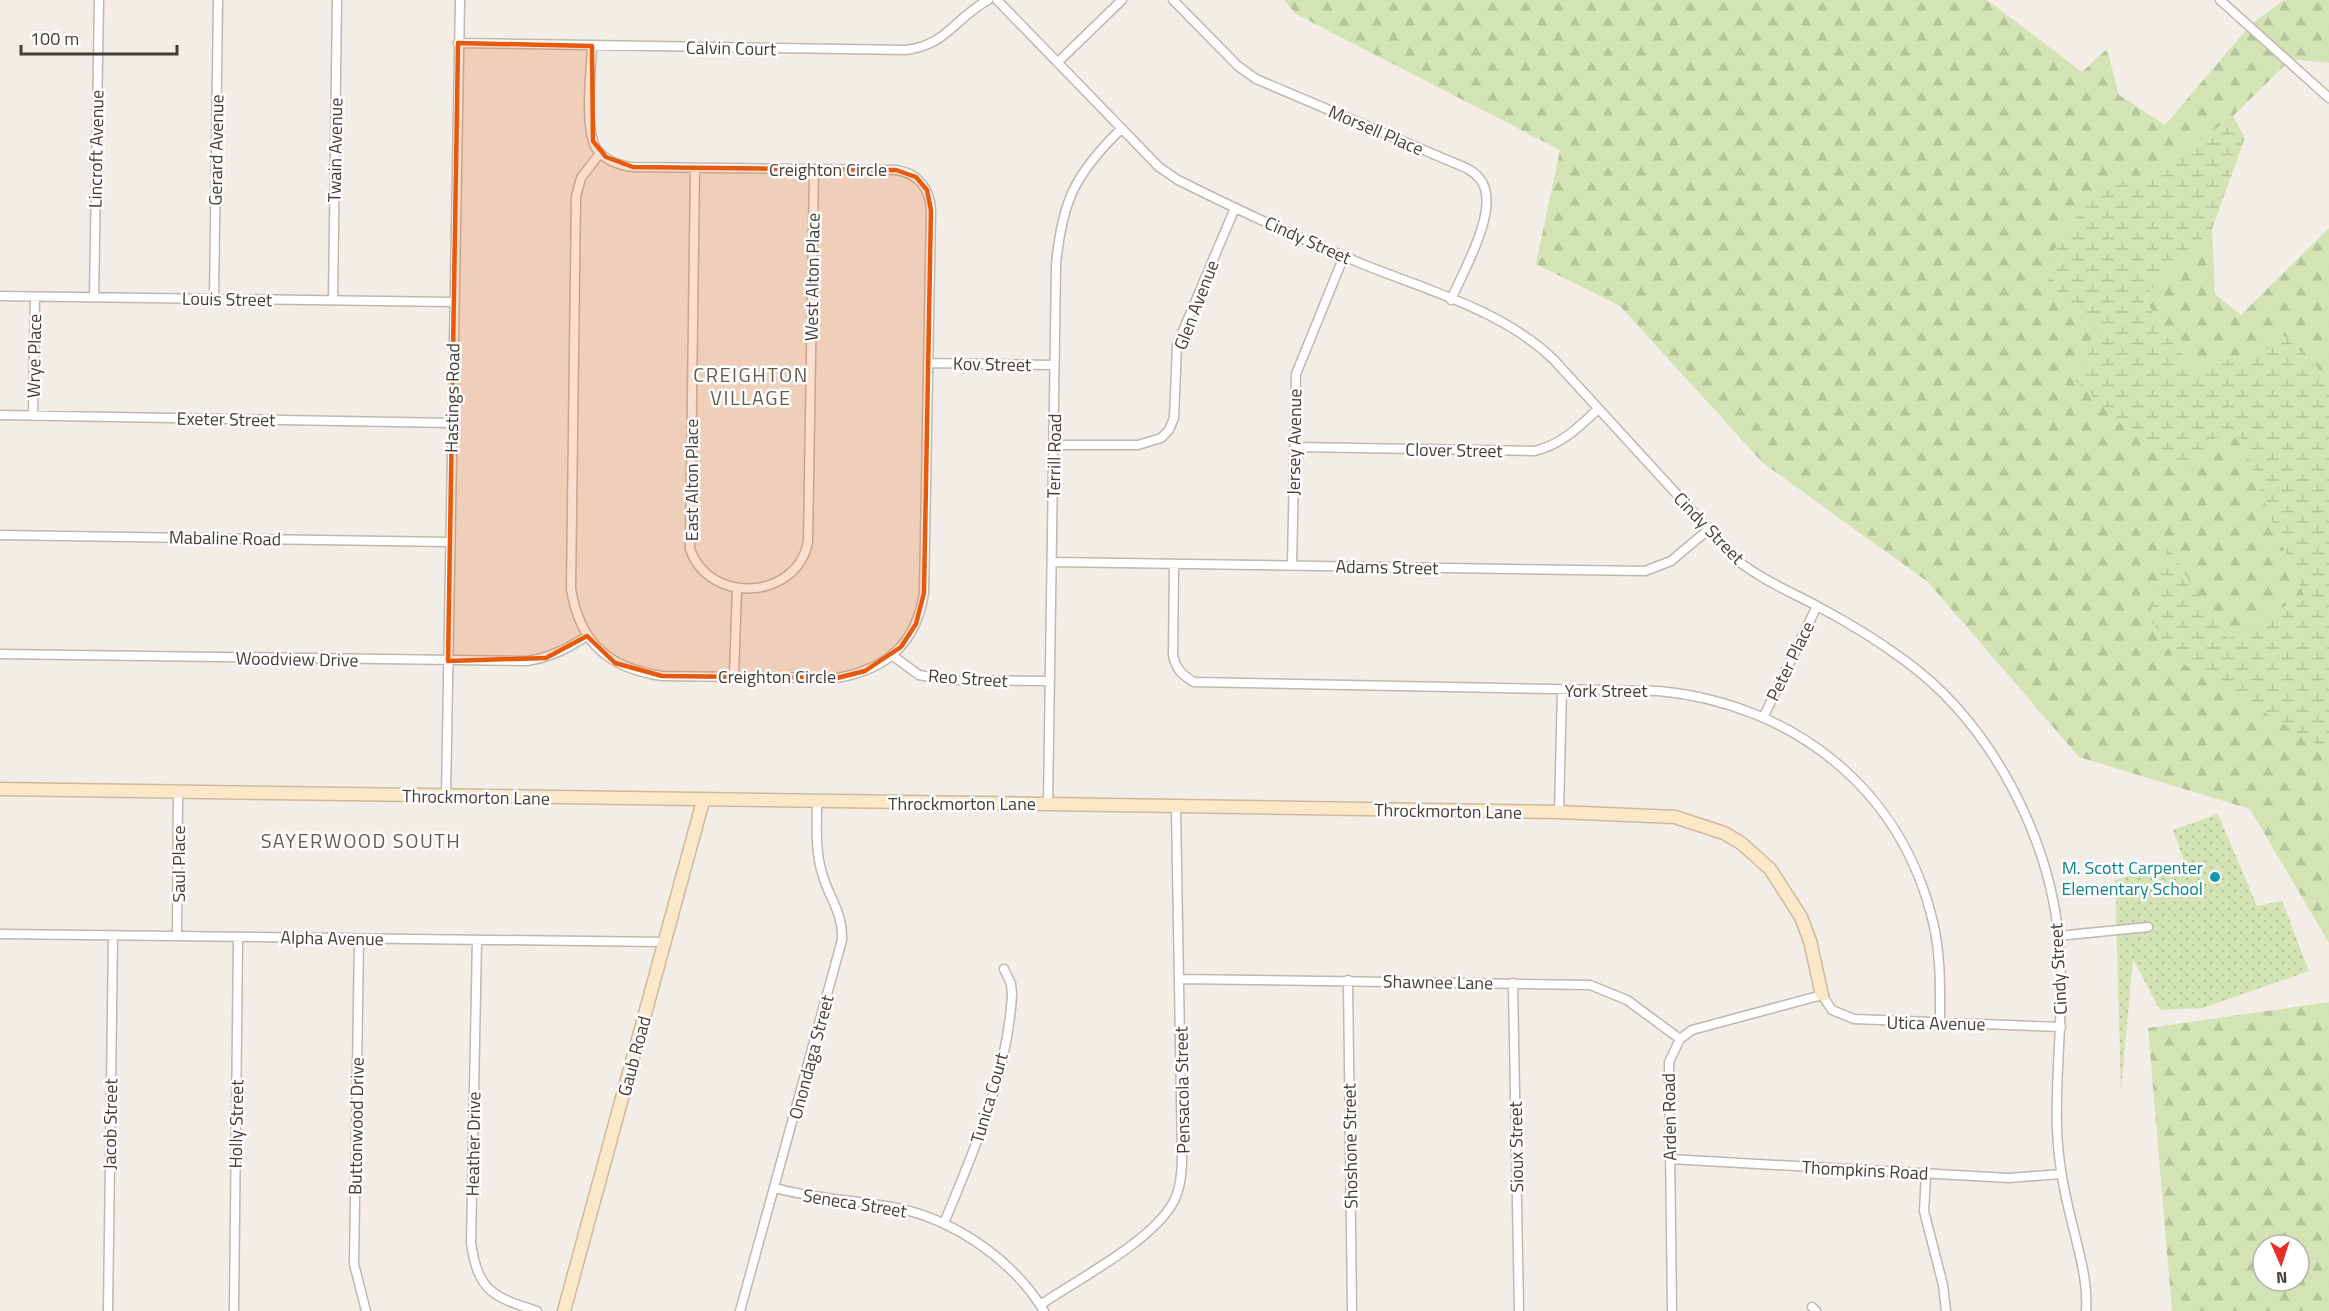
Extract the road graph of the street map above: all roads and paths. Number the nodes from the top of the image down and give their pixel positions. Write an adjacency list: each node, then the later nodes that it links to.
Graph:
1 (99, 0): 22 (street, Lincroft Avenue)
2 (218, 0): 23 (street, Gerard Avenue)
3 (337, 0): 24 (street, Twain Avenue)
4 (460, 0): 10 (street, Hastings Road)
5 (988, 0): 11 (street, Calvin Court)
6 (997, 0): 12 (street, Cindy Street)
7 (1122, 0): 12 (street)
8 (1173, 0): 25 (street, Morsell Place)
9 (2220, 0): 13 (street)
10 (458, 43): 11 (street, Calvin Court); 26 (street, Hastings Road)
11 (592, 46): 15 (street)
12 (1058, 62): 14 (street, Cindy Street)
13 (2329, 98)
14 (1121, 129): 18 (street, Cindy Street); 28 (street, Terrill Road)
15 (600, 153): 16 (street, Creighton Circle); 43 (street, Creighton Circle)
16 (695, 168): 17 (street, Creighton Circle); 41 (street, East Alton Place)
17 (814, 170): 27 (street, Creighton Circle); 41 (street, West Alton Place)
18 (1235, 208): 19 (street, Cindy Street); 33 (street, Glen Avenue)
19 (1344, 256): 25 (street, Cindy Street); 34 (street, Jersey Avenue)
20 (0, 296): 21 (street, Louis Street)
21 (35, 297): 22 (street, Louis Street); 31 (street, Wrye Place)
22 (94, 297): 23 (street, Louis Street)
23 (214, 299): 24 (street, Louis Street)
24 (333, 300): 26 (street, Louis Street)
25 (1451, 300): 29 (street, Cindy Street)
26 (453, 302): 32 (street, Hastings Road)
27 (929, 363): 28 (street, Kov Street); 45 (street, Creighton Circle)
28 (1054, 365): 33 (street, Terrill Road)
29 (1599, 409): 34 (street, Clover Street); 35 (street, Cindy Street)
30 (0, 415): 31 (street, Exeter Street)
31 (33, 416): 32 (street, Exeter Street)
32 (452, 423): 37 (street, Hastings Road)
33 (1054, 445): 38 (street, Terrill Road)
34 (1295, 447): 40 (street, Jersey Avenue)
35 (1708, 530): 40 (street, Adams Street); 42 (street, Cindy Street)
36 (0, 535): 37 (street, Mabaline Road)
37 (450, 542): 46 (street, Hastings Road)
38 (1053, 562): 39 (street, Adams Street); 48 (street, Terrill Road)
39 (1174, 565): 40 (street, Adams Street); 49 (street, York Street)
40 (1292, 565)
41 (737, 588): 47 (street)
42 (1817, 606): 50 (street, Peter Place); 63 (street, Cindy Street)
43 (587, 636): 46 (street, Woodview Drive); 47 (street, Creighton Circle)
44 (0, 654): 46 (street, Woodview Drive)
45 (893, 656): 47 (street, Creighton Circle); 48 (street, Reo Street)
46 (448, 661): 53 (street, Hastings Road)
47 (734, 676)
48 (1050, 681): 56 (street, Terrill Road)
49 (1562, 690): 50 (street, York Street); 58 (street)
50 (1764, 716): 73 (street, York Street)
51 (0, 789): 52 (street, Throckmorton Lane)
52 (178, 792): 53 (street, Throckmorton Lane); 62 (street, Saul Place)
53 (446, 796): 54 (street, Throckmorton Lane)
54 (703, 801): 55 (street, Throckmorton Lane); 67 (street, Gaub Road)
55 (817, 802): 56 (street, Throckmorton Lane); 79 (street, Onondaga Street)
56 (1048, 804): 57 (street, Throckmorton Lane)
57 (1176, 808): 58 (street, Throckmorton Lane); 69 (street, Pensacola Street)
58 (1559, 812): 72 (street, Throckmorton Lane)
59 (2148, 927): 63 (street)
60 (0, 934): 61 (street, Alpha Avenue)
61 (113, 936): 62 (street, Alpha Avenue); 82 (street, Jacob Street)
62 (177, 936): 64 (street, Alpha Avenue)
63 (2058, 936): 74 (street, Cindy Street)
64 (238, 937): 65 (street, Alpha Avenue); 83 (street, Holly Street)
65 (359, 939): 66 (street, Alpha Avenue); 84 (street, Buttonwood Drive)
66 (477, 940): 67 (street, Alpha Avenue); 85 (street, Heather Drive)
67 (665, 942): 86 (street, Gaub Road)
68 (1005, 969): 80 (street, Tunica Court)
69 (1180, 979): 70 (street, Shawnee Lane); 81 (street, Pensacola Street)
70 (1348, 980): 71 (street, Shawnee Lane); 88 (street, Shoshone Street)
71 (1513, 983): 75 (street, Shawnee Lane); 89 (street, Sioux Street)
72 (1822, 994): 73 (street, Utica Avenue); 75 (street)
73 (1940, 1022): 74 (street, Utica Avenue)
74 (2061, 1027): 78 (street, Cindy Street)
75 (1680, 1040): 76 (street, Arden Road)
76 (1670, 1159): 77 (street, Thompkins Road); 90 (street, Arden Road)
77 (1926, 1174): 78 (street, Thompkins Road); 91 (street)
78 (2061, 1174): 92 (street, Cindy Street)
79 (775, 1188): 80 (street, Seneca Street); 87 (street, Onondaga Street)
80 (944, 1223): 81 (street, Seneca Street)
81 (1042, 1308)
82 (108, 1311)
83 (234, 1311)
84 (366, 1311)
85 (537, 1311)
86 (564, 1311)
87 (740, 1311)
88 (1352, 1311)
89 (1519, 1311)
90 (1672, 1311)
91 (1946, 1311)
92 (2086, 1311)

